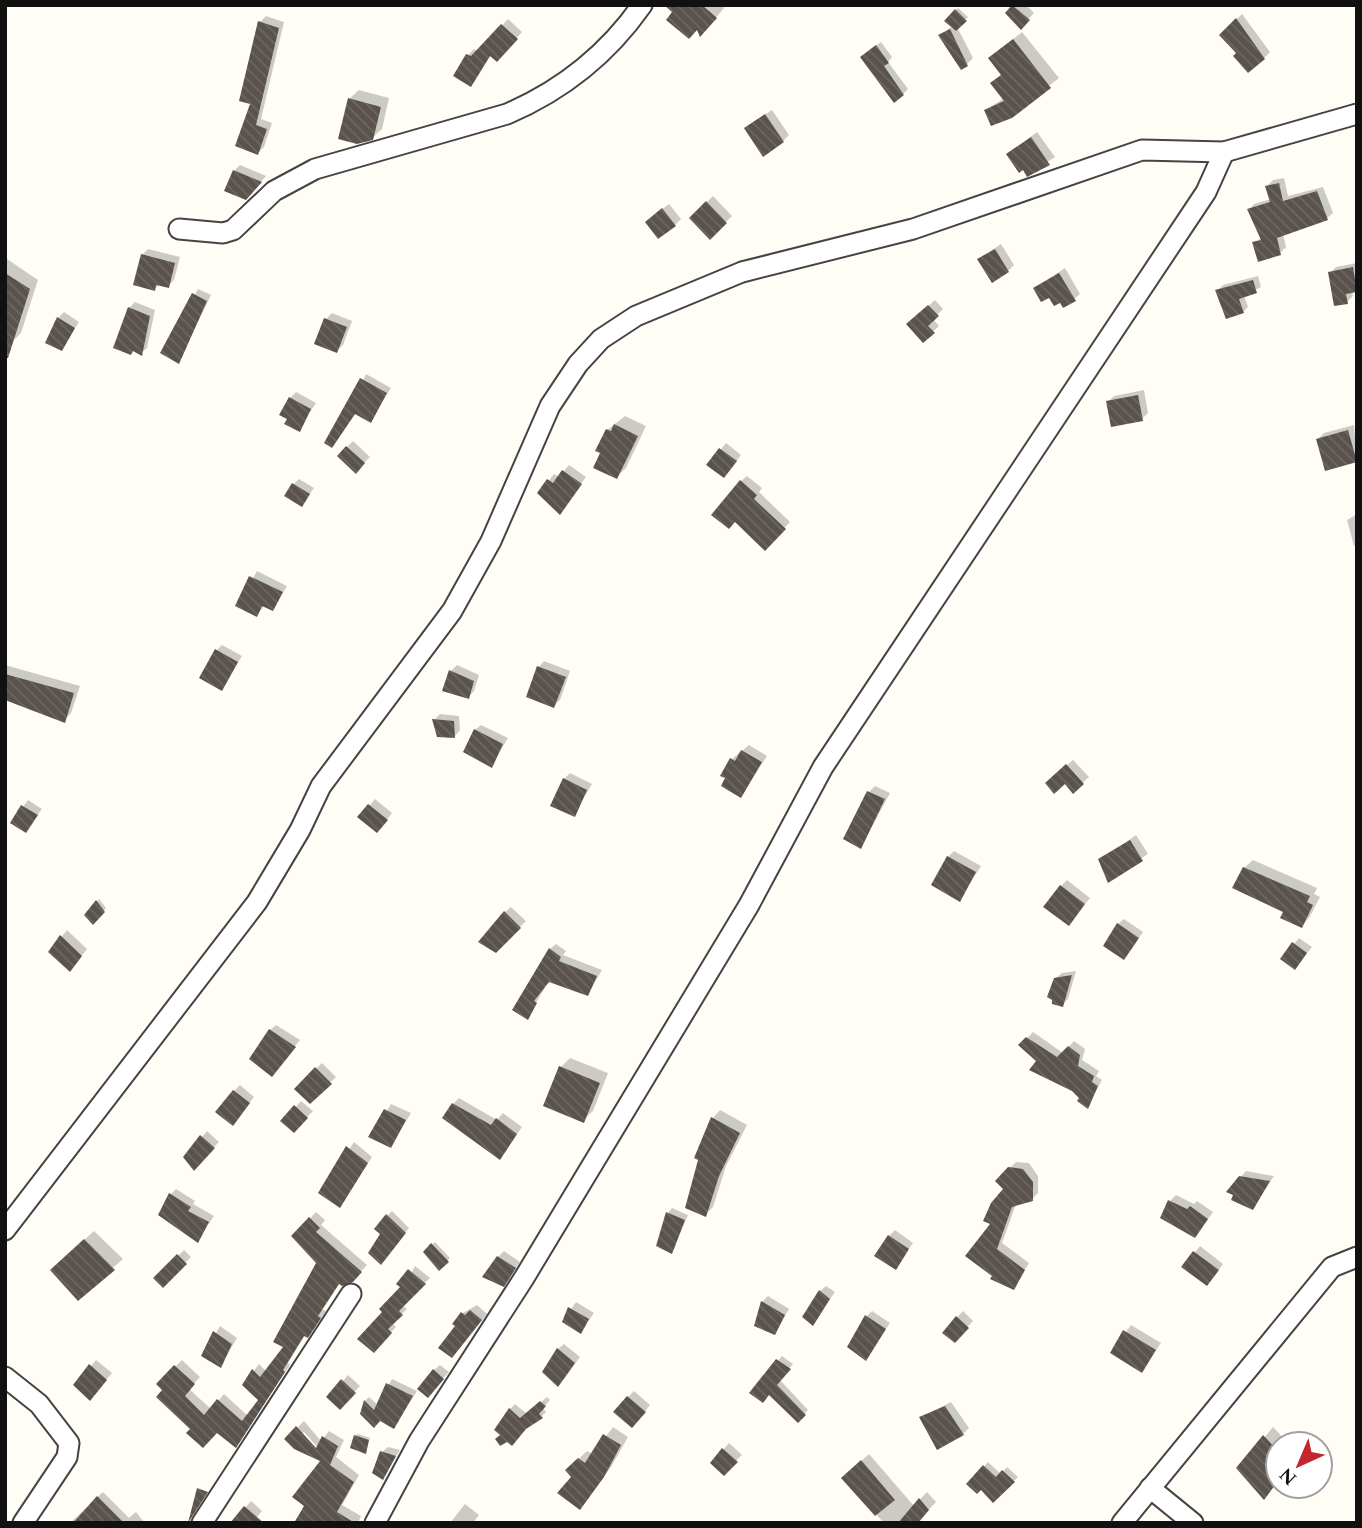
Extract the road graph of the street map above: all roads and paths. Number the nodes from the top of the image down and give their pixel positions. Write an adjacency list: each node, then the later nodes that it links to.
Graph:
1 (642, 5): 4 (street)
2 (1357, 114): 3 (street)
3 (1224, 152): 5 (street); 12 (street)
4 (179, 229)
5 (5, 1230)
6 (1357, 1257): 9 (street)
7 (351, 1294): 11 (street)
8 (5, 1377): 10 (street)
9 (1150, 1488): 13 (street); 14 (street)
10 (23, 1523)
11 (202, 1523)
12 (375, 1523)
13 (1122, 1523)
14 (1193, 1523)

